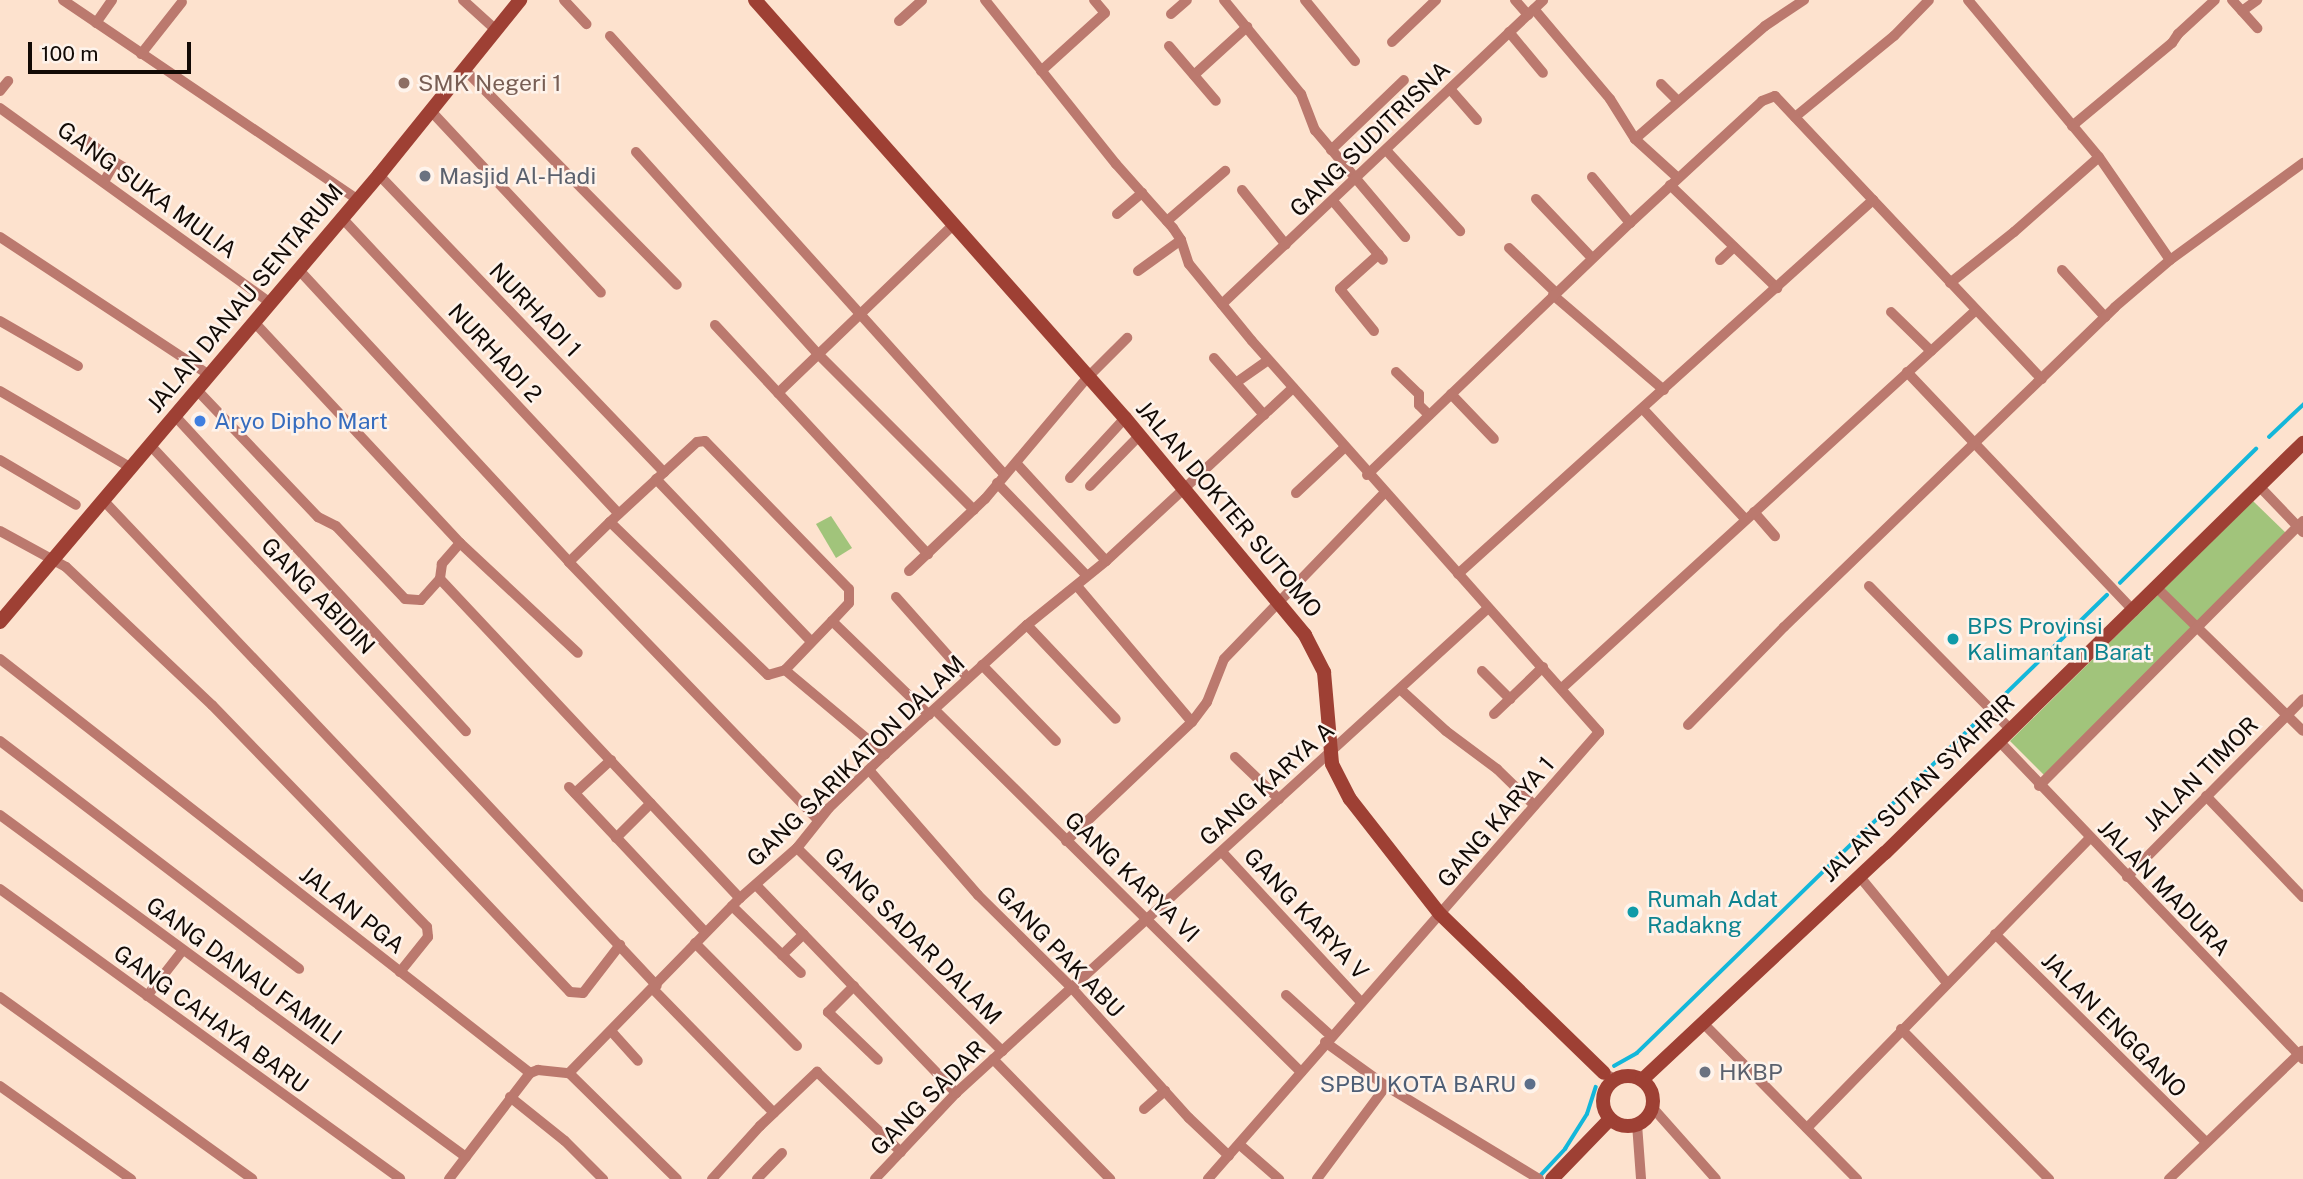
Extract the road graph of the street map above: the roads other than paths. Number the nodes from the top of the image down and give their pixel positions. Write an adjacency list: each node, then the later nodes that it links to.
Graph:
1 (63, 0): 27 (street)
2 (112, 0): 27 (street)
3 (463, 0): 31 (street)
4 (520, 0): 31 (street, JALAN DANAU SENTARUM)
5 (564, 0): 28 (street)
6 (755, 0): 79 (street, JALAN DOKTER SUTOMO)
7 (922, 0): 26 (street)
8 (985, 0): 39 (street, GANG KARYA 1)
9 (1094, 0): 39 (street)
10 (1187, 0): 25 (street)
11 (1224, 0): 29 (street)
12 (1305, 0): 37 (street)
13 (1436, 0): 34 (street)
14 (1515, 0): 23 (street)
15 (1543, 0): 23 (street, GANG SUDITRISNA)
16 (1804, 0): 48 (street)
17 (1929, 0): 51 (street)
18 (1968, 0): 53 (street)
19 (2216, 0): 53 (street)
20 (2232, 0): 24 (street)
21 (2257, 0): 24 (street)
22 (182, 2): 36 (street)
23 (1531, 12): 32 (street, GANG SUDITRISNA); 54 (street)
24 (2242, 12): 30 (street)
25 (1171, 14)
26 (899, 21)
27 (96, 23): 36 (street)
28 (586, 23)
29 (1247, 27): 41 (street); 56 (street)
30 (2257, 28)
31 (496, 30): 38 (street, JALAN DANAU SENTARUM)
32 (1509, 32): 40 (street); 45 (street, GANG SUDITRISNA)
33 (610, 36): 102 (street)
34 (1392, 42)
35 (1169, 46): 41 (street)
36 (141, 54): 71 (street)
37 (1355, 61)
38 (464, 69): 50 (street, JALAN DANAU SENTARUM); 94 (street)
39 (1041, 71): 70 (street, GANG KARYA 1)
40 (1543, 73)
41 (1195, 75): 47 (street)
42 (1404, 80): 56 (street)
43 (8, 81): 46 (street)
44 (1661, 84): 48 (street)
45 (1450, 89): 52 (street); 57 (street, GANG SUDITRISNA)
46 (0, 90)
47 (1216, 101)
48 (1678, 101): 54 (street)
49 (0, 108): 67 (street, GANG SUKA MULIA)
50 (430, 110): 64 (street, JALAN DANAU SENTARUM); 96 (street)
51 (1796, 117): 68 (street); 73 (street)
52 (1476, 120)
53 (2072, 126): 59 (street)
54 (1635, 139): 68 (street)
55 (86, 140): 60 (street)
56 (1331, 150): 66 (street)
57 (1386, 150): 66 (street, GANG SUDITRISNA); 80 (street)
58 (636, 152): 110 (street)
59 (2099, 157): 89 (street); 93 (street)
60 (115, 162): 62 (street); 67 (street)
61 (2303, 163): 89 (street)
62 (130, 171)
63 (1224, 171): 77 (street)
64 (379, 175): 71 (street, JALAN DANAU SENTARUM); 141 (street, NURHADI 1)
65 (1592, 177): 78 (street)
66 (1356, 179): 74 (street, GANG SUDITRISNA); 82 (street)
67 (104, 182): 98 (street, GANG SUKA MULIA)
68 (1674, 182): 78 (street); 85 (street)
69 (1242, 191): 84 (street)
70 (1142, 193): 75 (street); 77 (street, GANG KARYA 1)
71 (357, 199): 76 (street, JALAN DANAU SENTARUM)
72 (1536, 200): 87 (street)
73 (1873, 200): 93 (street); 95 (street)
74 (1333, 201): 84 (street, GANG SUDITRISNA); 107 (street)
75 (1117, 214)
76 (342, 218): 90 (street, JALAN DANAU SENTARUM); 154 (street, NURHADI 2)
77 (1167, 221): 83 (street, GANG KARYA 1)
78 (1630, 223): 87 (street)
79 (952, 226): 102 (street); 117 (street, JALAN DOKTER SUTOMO)
80 (1460, 231)
81 (0, 237): 116 (street)
82 (1405, 237)
83 (1181, 240): 92 (street); 99 (street, GANG KARYA 1)
84 (1286, 245): 99 (street, GANG SUDITRISNA)
85 (1734, 247): 88 (street); 95 (street)
86 (1509, 248): 97 (street)
87 (1592, 258): 97 (street)
88 (1720, 260)
89 (2170, 260): 103 (street)
90 (299, 270): 98 (street, JALAN DANAU SENTARUM); 164 (street)
91 (2062, 270): 103 (street)
92 (1138, 271)
93 (1950, 283): 100 (street)
94 (677, 285)
95 (1777, 288): 122 (street)
96 (601, 293)
97 (1554, 293): 122 (street); 125 (street)
98 (270, 303): 105 (street, JALAN DANAU SENTARUM)
99 (1222, 304): 112 (street, GANG KARYA 1)
100 (1975, 311): 109 (street); 118 (street)
101 (1891, 312): 109 (street)
102 (863, 314): 110 (street); 140 (street)
103 (2105, 317): 118 (street)
104 (0, 321): 113 (street)
105 (254, 322): 116 (street, JALAN DANAU SENTARUM); 160 (street)
106 (715, 325): 124 (street)
107 (1374, 331)
108 (1127, 338): 117 (street)
109 (1931, 351): 115 (street)
110 (819, 355): 124 (street); 152 (street)
111 (1214, 358): 119 (street)
112 (1268, 360): 119 (street); 120 (street, GANG KARYA 1)
113 (78, 366)
114 (1396, 372): 128 (street)
115 (1907, 372): 134 (street); 153 (street)
116 (209, 374): 121 (street, JALAN DANAU SENTARUM)
117 (1087, 378): 130 (street, JALAN DOKTER SUTOMO); 138 (street)
118 (2042, 379): 134 (street)
119 (1237, 382): 127 (street)
120 (1293, 388): 127 (street, GANG SARIKATON DALAM); 136 (street, GANG KARYA 1)
121 (197, 389): 129 (street, JALAN DANAU SENTARUM); 168 (street)
122 (1664, 390): 126 (street)
123 (0, 391): 139 (street)
124 (778, 393): 161 (street)
125 (1451, 394): 128 (street); 132 (street)
126 (1643, 410): 155 (street); 166 (street)
127 (1264, 415): 147 (street, GANG SARIKATON DALAM)
128 (1429, 415): 142 (street)
129 (175, 416): 135 (street, JALAN DANAU SENTARUM); 200 (street)
130 (1125, 418): 131 (street, JALAN DOKTER SUTOMO); 143 (street)
131 (1139, 436): 145 (street); 147 (street, JALAN DOKTER SUTOMO)
132 (1494, 439)
133 (2303, 443): 146 (street, JALAN SUTAN SYAHRIR)
134 (1974, 444): 176 (street); 198 (street)
135 (150, 445): 139 (street, JALAN DANAU SENTARUM); 234 (street, GANG ABIDIN)
136 (1344, 449): 142 (street, GANG KARYA 1); 149 (street)
137 (0, 460): 151 (street)
138 (1016, 463): 140 (street); 163 (street)
139 (131, 468): 150 (street, JALAN DANAU SENTARUM)
140 (1004, 474): 144 (street)
141 (660, 475): 154 (street); 177 (street); 181 (street, NURHADI 1)
142 (1367, 475): 148 (street, GANG KARYA 1)
143 (1070, 478)
144 (997, 483): 152 (street); 167 (street)
145 (1090, 486)
146 (2259, 486): 157 (street); 171 (street, JALAN SUTAN SYAHRIR)
147 (1182, 489): 163 (street, GANG SARIKATON DALAM); 173 (street, JALAN DOKTER SUTOMO)
148 (1385, 492): 166 (street, GANG KARYA 1); 173 (street)
149 (1296, 493)
150 (103, 500): 151 (street, JALAN DANAU SENTARUM); 234 (street)
151 (84, 509): 162 (street, JALAN DANAU SENTARUM)
152 (974, 510): 161 (street)
153 (1754, 512): 155 (street); 159 (street)
154 (619, 514): 156 (street)
155 (1746, 520): 189 (street)
156 (610, 522): 164 (street); 186 (street)
157 (2301, 526): 180 (street)
158 (0, 531): 162 (street)
159 (1775, 536)
160 (460, 543): 168 (street); 182 (street)
161 (928, 554): 165 (street)
162 (51, 561): 174 (street, JALAN DANAU SENTARUM); 238 (street)
163 (1106, 561): 167 (street, GANG SARIKATON DALAM)
164 (569, 562): 216 (street)
165 (909, 571)
166 (1458, 574): 175 (street, GANG KARYA 1)
167 (1087, 576): 169 (street, GANG SARIKATON DALAM)
168 (440, 579): 208 (street)
169 (1077, 586): 179 (street, GANG SARIKATON DALAM); 197 (street)
170 (1869, 586): 199 (street)
171 (2157, 588): 176 (street, JALAN SUTAN SYAHRIR); 180 (street)
172 (896, 597): 188 (street)
173 (1280, 604): 197 (street); 205 (street, JALAN DOKTER SUTOMO)
174 (5, 606): 178 (street, JALAN DANAU SENTARUM)
175 (1488, 608): 185 (street, GANG KARYA 1); 190 (street, GANG KARYA A)
176 (2134, 611): 199 (street, JALAN SUTAN SYAHRIR)
177 (832, 621): 181 (street); 193 (street, GANG KARYA VI)
178 (0, 622)
179 (1027, 625): 184 (street, GANG SARIKATON DALAM); 196 (street)
180 (2195, 627): 195 (street); 210 (street)
181 (811, 641): 186 (street)
182 (578, 653)
183 (0, 659): 238 (street, JALAN PGA)
184 (982, 665): 188 (street, GANG SARIKATON DALAM); 203 (street)
185 (1543, 667): 189 (street, GANG KARYA 1); 191 (street)
186 (785, 670): 206 (street)
187 (1482, 671): 191 (street)
188 (968, 678): 193 (street, GANG SARIKATON DALAM)
189 (1562, 688): 214 (street, GANG KARYA 1)
190 (1400, 689): 205 (street, GANG KARYA A); 214 (street)
191 (1510, 699): 194 (street)
192 (2303, 699): 195 (street, JALAN TIMOR)
193 (932, 712): 206 (street, GANG SARIKATON DALAM); 219 (street, GANG KARYA VI)
194 (1493, 714)
195 (2287, 714): 201 (street); 211 (street, JALAN TIMOR)
196 (1116, 719)
197 (1192, 722): 219 (street)
198 (1688, 725)
199 (2011, 730): 204 (street, JALAN SUTAN SYAHRIR)
200 (466, 731)
201 (2303, 731)
202 (0, 741): 237 (street)
203 (1056, 741)
204 (1999, 741): 210 (street, JALAN MADURA); 222 (street, JALAN SUTAN SYAHRIR)
205 (1331, 751): 212 (street, GANG KARYA A); 228 (street, JALAN DOKTER SUTOMO)
206 (885, 754): 209 (street, GANG SARIKATON DALAM)
207 (1235, 757): 212 (street)
208 (611, 760): 213 (street); 217 (street)
209 (869, 770): 216 (street, GANG SARIKATON DALAM); 243 (street, GANG PAK ABU)
210 (2039, 786): 218 (street, JALAN MADURA)
211 (2206, 796): 223 (street, JALAN TIMOR); 226 (street)
212 (1279, 799): 221 (street, GANG KARYA A)
213 (651, 803): 217 (street); 227 (street)
214 (1534, 805): 228 (street, GANG KARYA 1)
215 (0, 815): 235 (street, GANG DANAU FAMILI)
216 (818, 820): 220 (street, GANG SARIKATON DALAM)
217 (616, 838): 230 (street)
218 (2089, 839): 223 (street, JALAN MADURA); 232 (street)
219 (1066, 841): 229 (street, GANG KARYA VI)
220 (797, 848): 224 (street, GANG SARIKATON DALAM); 253 (street, GANG SADAR DALAM)
221 (1222, 852): 229 (street, GANG KARYA A); 247 (street, GANG KARYA V)
222 (1860, 877): 240 (street); 248 (street, JALAN SUTAN SYAHRIR)
223 (2127, 877): 254 (street, JALAN MADURA)
224 (756, 885): 227 (street, GANG SARIKATON DALAM); 231 (street)
225 (0, 889): 245 (street, GANG CAHAYA BARU)
226 (2303, 897)
227 (736, 902): 230 (street, GANG SARIKATON DALAM); 236 (street)
228 (1440, 914): 247 (street, GANG KARYA 1); 261 (street, JALAN DOKTER SUTOMO)
229 (1147, 917): 243 (street, GANG KARYA A); 258 (street, GANG KARYA VI)
230 (705, 932): 233 (street, GANG SARIKATON DALAM)
231 (804, 934): 236 (street); 241 (street)
232 (1995, 934): 240 (street); 274 (street, JALAN ENGGANO)
233 (695, 943): 242 (street, GANG SARIKATON DALAM); 252 (street)
234 (620, 945): 242 (street, GANG ABIDIN)
235 (183, 950): 245 (street); 279 (street, GANG DANAU FAMILI)
236 (782, 955): 239 (street)
237 (299, 969)
238 (400, 972): 259 (street, JALAN PGA)
239 (802, 973)
240 (1947, 983): 249 (street)
241 (854, 986): 256 (street); 266 (street)
242 (655, 987): 250 (street, GANG SARIKATON DALAM); 269 (street, GANG ABIDIN)
243 (1071, 987): 253 (street, GANG SADAR); 265 (street, GANG PAK ABU)
244 (1286, 995): 251 (street)
245 (147, 996): 282 (street, GANG CAHAYA BARU)
246 (0, 997): 281 (street)
247 (1361, 1002): 251 (street, GANG KARYA 1)
248 (1704, 1024): 262 (street, JALAN SUTAN SYAHRIR); 272 (street)
249 (1901, 1029): 272 (street); 298 (street)
250 (611, 1031): 257 (street); 260 (street, GANG SARIKATON DALAM)
251 (1328, 1039): 258 (street, GANG KARYA 1); 264 (street)
252 (797, 1046)
253 (1002, 1051): 255 (street, GANG SADAR)
254 (2302, 1054): 274 (street)
255 (993, 1059): 266 (street, GANG SADAR); 289 (street)
256 (878, 1060)
257 (638, 1061)
258 (1301, 1072): 275 (street, GANG KARYA 1)
259 (530, 1073): 260 (street); 267 (street)
260 (569, 1073): 285 (street)
261 (1609, 1079): 262 (street); 271 (street)
262 (1647, 1080): 270 (street)
263 (0, 1086): 280 (street)
264 (1386, 1086): 292 (street); 293 (street)
265 (1165, 1091): 268 (street); 278 (street, GANG PAK ABU)
266 (956, 1093): 276 (street, GANG SADAR)
267 (510, 1097): 279 (street); 284 (street)
268 (1144, 1109)
269 (774, 1113): 276 (street); 286 (street)
270 (1654, 1113): 273 (street); 296 (street)
271 (1606, 1120): 273 (street); 294 (street)
272 (1807, 1128): 297 (street)
273 (1636, 1129): 295 (street)
274 (2206, 1142): 299 (street)
275 (1240, 1145): 278 (street, GANG KARYA 1); 291 (street)
276 (901, 1152): 288 (street, GANG SADAR)
277 (782, 1153): 287 (street)
278 (1229, 1156): 290 (street, GANG KARYA 1)
279 (466, 1157): 283 (street)
280 (131, 1179)
281 (251, 1179)
282 (400, 1179)
283 (449, 1179)
284 (603, 1179)
285 (677, 1179)
286 (712, 1179)
287 (757, 1179)
288 (876, 1179)
289 (1110, 1179)
290 (1208, 1179)
291 (1279, 1179)
292 (1317, 1179)
293 (1539, 1179)
294 (1552, 1179)
295 (1641, 1179)
296 (1716, 1179)
297 (1857, 1179)
298 (2049, 1179)
299 (2169, 1179)

